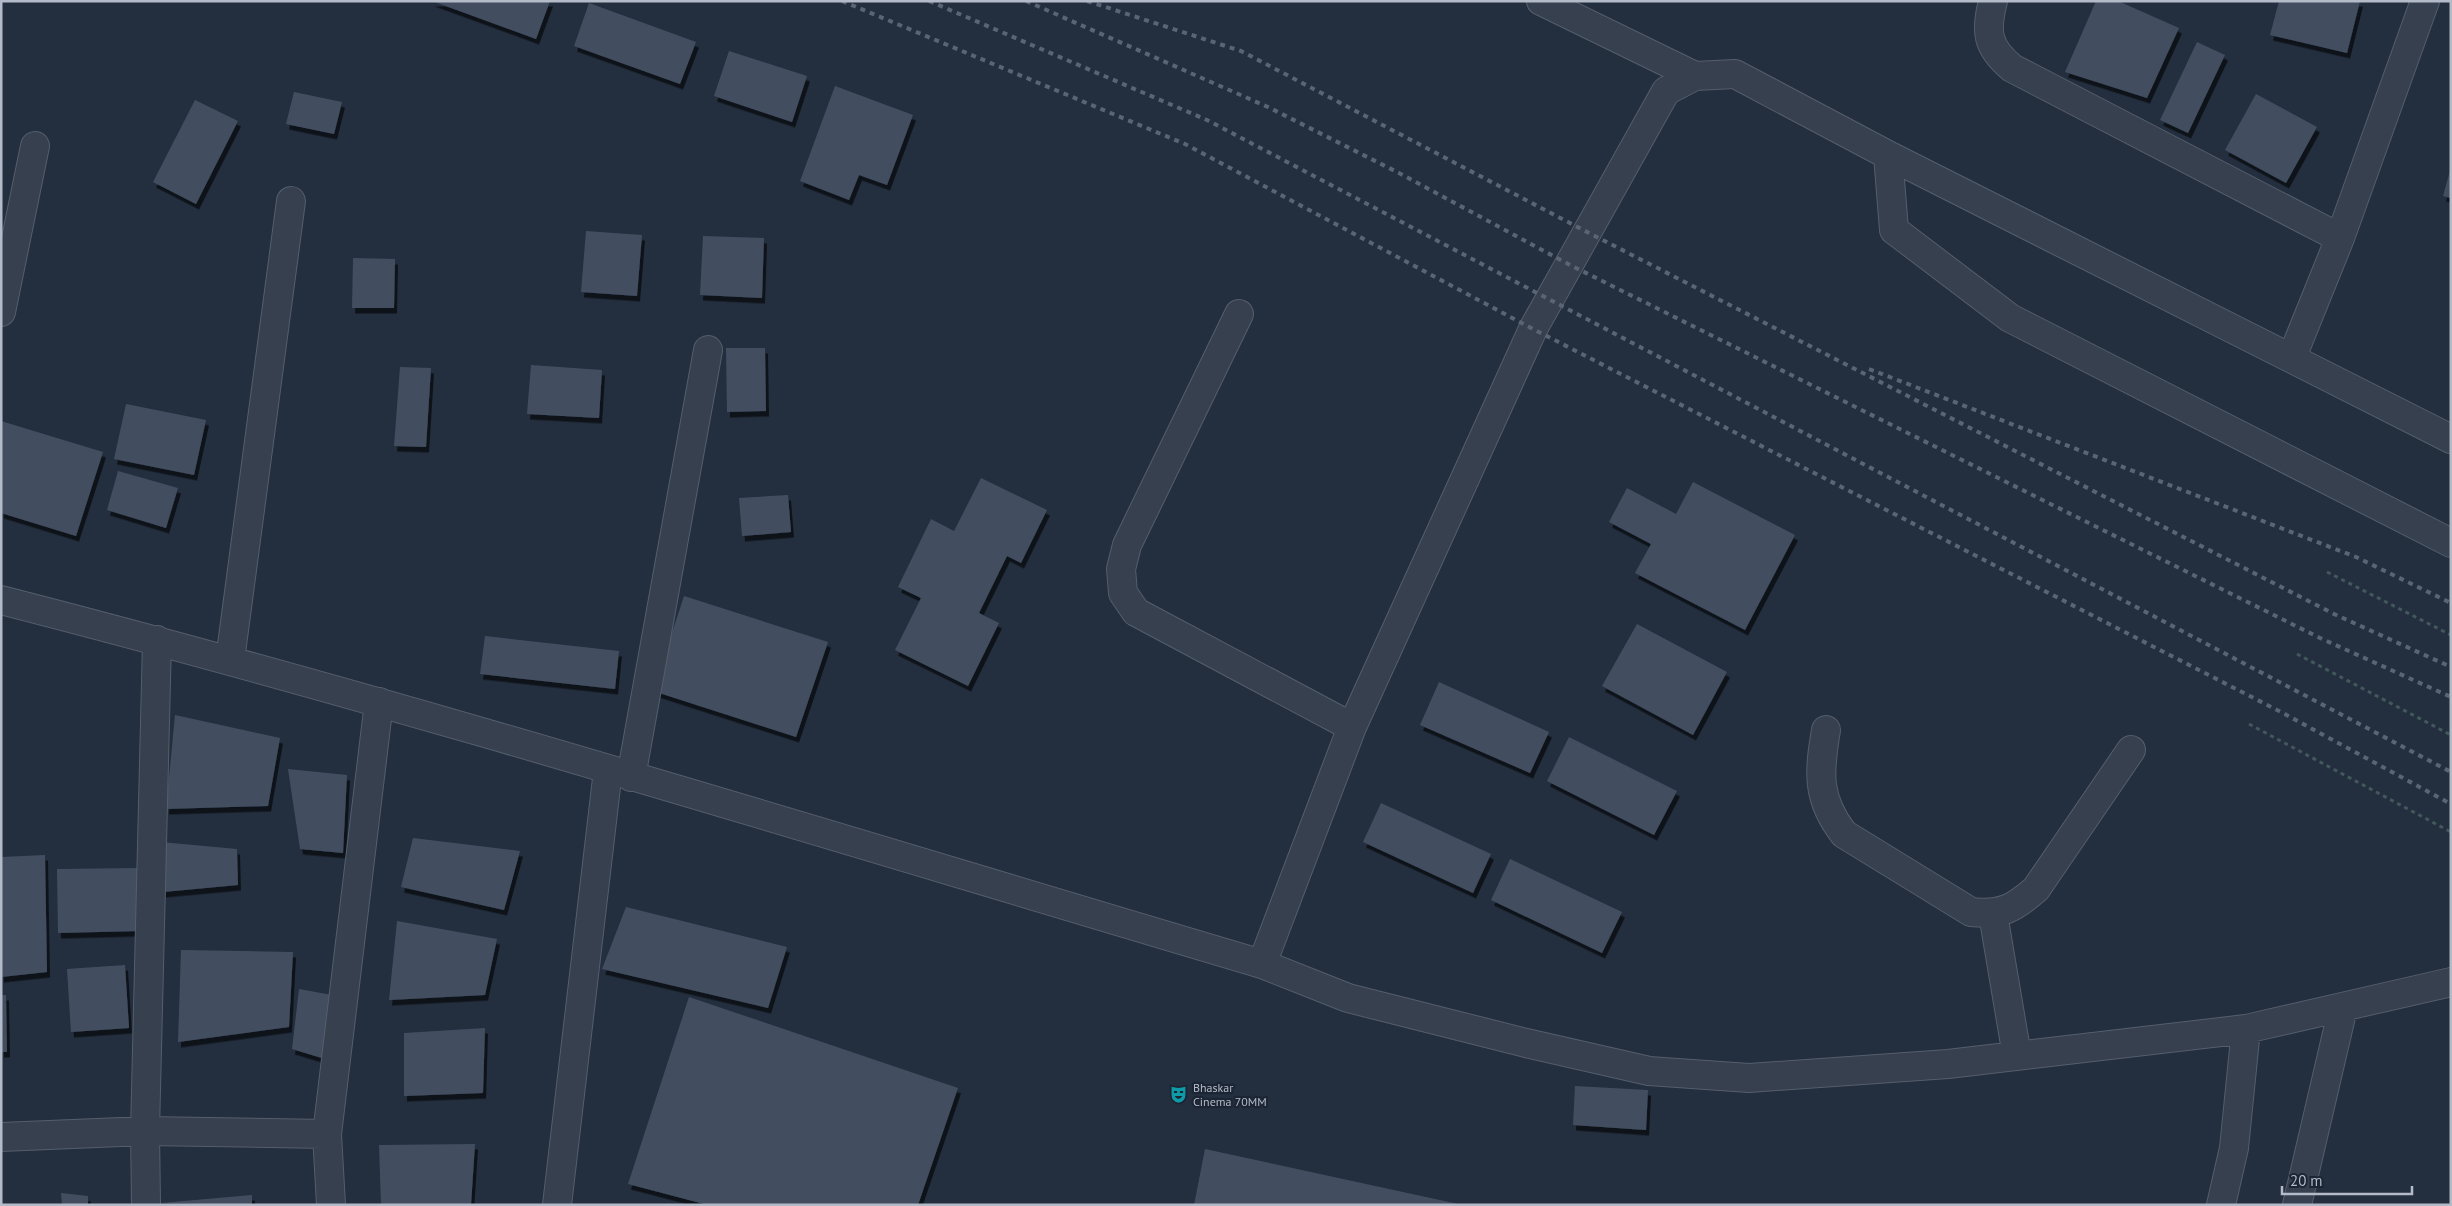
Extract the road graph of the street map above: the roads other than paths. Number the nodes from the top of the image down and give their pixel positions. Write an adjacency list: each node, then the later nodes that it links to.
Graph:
1 (1541, 1): 4 (street)
2 (1993, 1): 8 (street)
3 (2425, 1): 8 (street)
4 (1695, 76): 6 (street); 19 (street)
5 (35, 146): 9 (street)
6 (1888, 155): 12 (street); 14 (street)
7 (291, 201): 17 (street)
8 (2340, 238): 12 (street)
9 (1, 312)
10 (1238, 314): 19 (street)
11 (708, 350): 22 (street)
12 (2292, 358): 13 (street)
13 (2451, 439)
14 (2451, 543)
15 (1, 600): 16 (street)
16 (157, 640): 17 (street); 29 (street)
17 (230, 660): 18 (street)
18 (379, 702): 22 (street); 30 (street)
19 (1352, 727): 24 (street)
20 (1826, 730): 23 (street)
21 (2131, 750): 23 (street)
22 (620, 773): 24 (street); 34 (street)
23 (1993, 914): 28 (street)
24 (1262, 964): 28 (street)
25 (2451, 982): 26 (street)
26 (2343, 1008): 27 (street); 36 (street)
27 (2246, 1030): 28 (street); 35 (street)
28 (2017, 1056)
29 (145, 1131): 30 (street); 31 (street); 32 (street)
30 (327, 1134): 33 (street)
31 (1, 1137)
32 (146, 1205)
33 (331, 1205)
34 (557, 1205)
35 (2221, 1205)
36 (2297, 1205)

